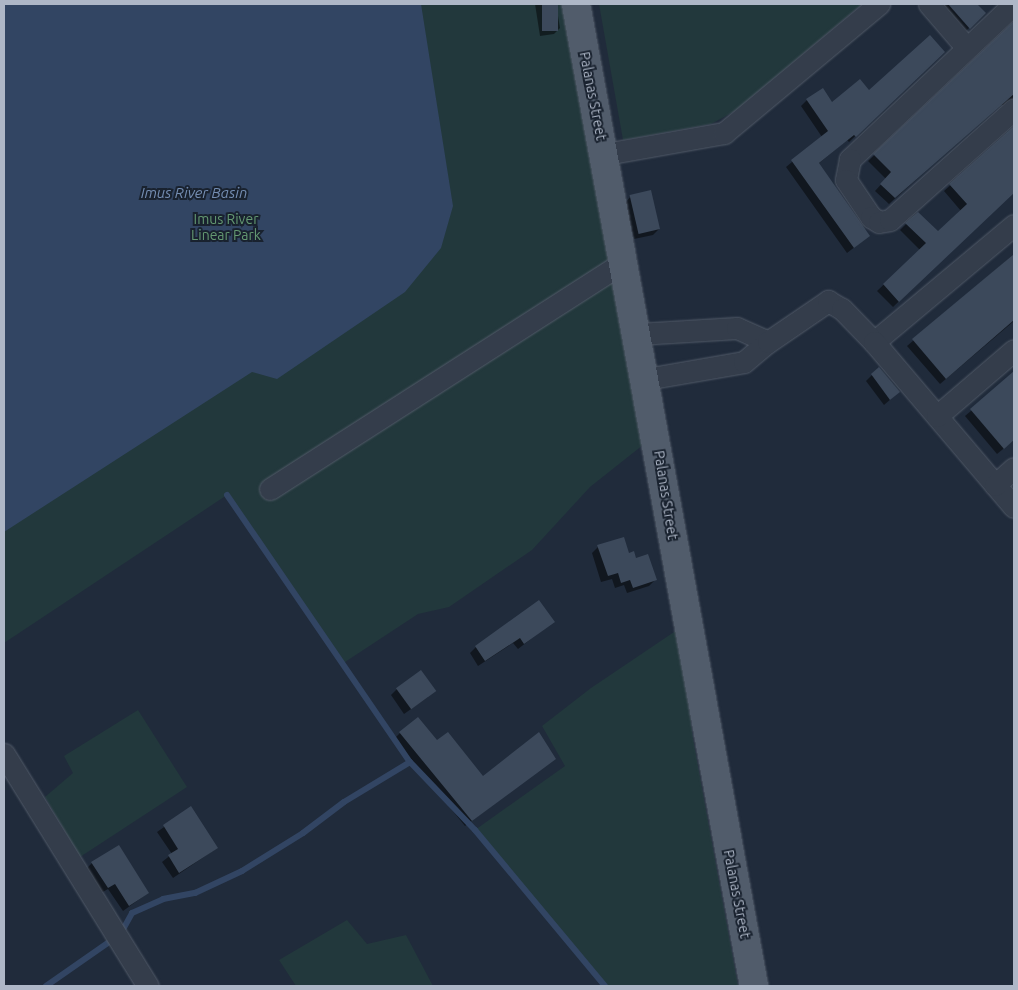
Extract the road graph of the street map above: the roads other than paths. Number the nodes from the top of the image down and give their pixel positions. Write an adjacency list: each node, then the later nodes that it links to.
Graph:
1 (576, 4): 7 (main road, Palanas Street)
2 (880, 4): 7 (street)
3 (929, 4): 5 (street)
4 (1014, 4): 5 (street)
5 (966, 47): 6 (street)
6 (1014, 109)
7 (604, 154): 9 (main road, Palanas Street)
8 (1014, 225): 12 (street)
9 (625, 261): 10 (main road, Palanas Street); 18 (street)
10 (638, 334): 11 (street); 14 (main road, Palanas Street)
11 (768, 342): 12 (street); 14 (street)
12 (874, 342): 15 (street)
13 (1014, 350): 15 (street)
14 (646, 379): 22 (main road, Palanas Street)
15 (937, 416): 17 (street)
16 (1014, 468): 17 (street)
17 (995, 484): 19 (street)
18 (270, 489)
19 (1014, 507)
20 (4, 754): 21 (street)
21 (148, 986)
22 (754, 986)

